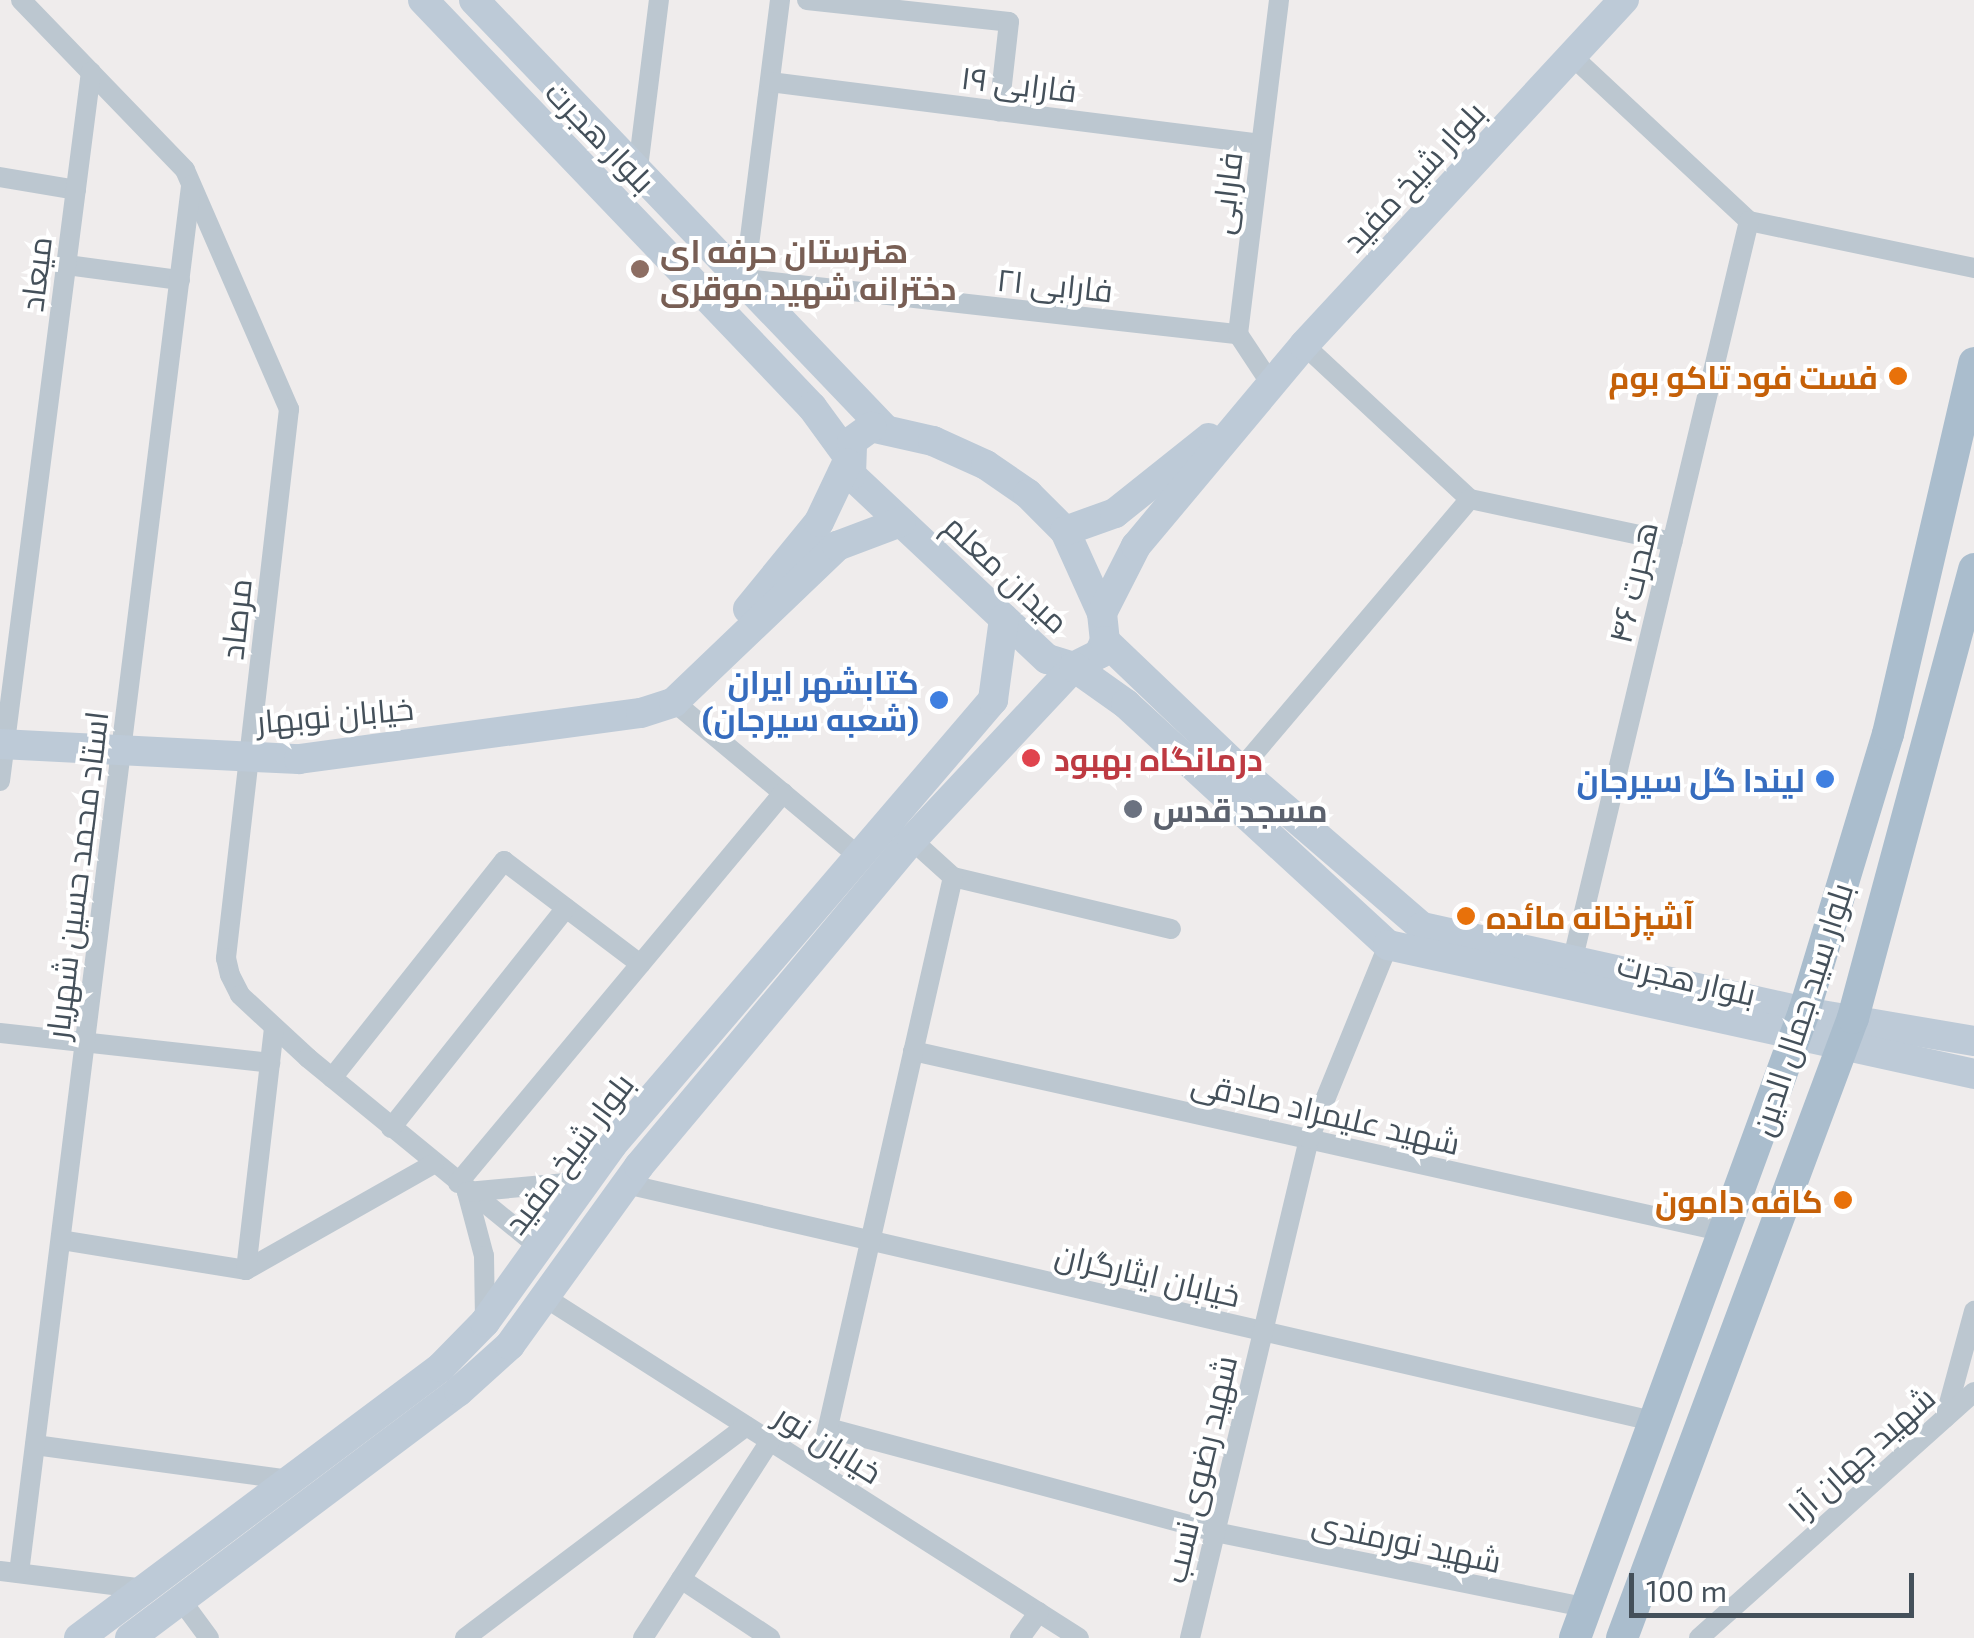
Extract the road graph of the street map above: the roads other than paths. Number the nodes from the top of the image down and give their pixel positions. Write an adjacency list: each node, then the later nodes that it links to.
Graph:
1 (22, 0): 10 (street, مرصاد)
2 (423, 0): 28 (street, بلوار هجرت)
3 (474, 0): 14 (street, بلوار هجرت)
4 (659, 0): 14 (street)
5 (780, 0): 11 (street)
6 (807, 0): 12 (street)
7 (1279, 0): 13 (street, فارابی)
8 (1624, 0): 9 (street, بلوار شیخ مفید)
9 (1572, 56): 18 (street); 24 (street, بلوار شیخ مفید)
10 (91, 72): 16 (street, مرصاد); 17 (street, میعاد)
11 (770, 82): 12 (street, فارابی ۱۹); 21 (street)
12 (999, 111): 13 (street, فارابی ۱۹)
13 (1262, 144): 23 (street, فارابی)
14 (638, 168): 21 (street, بلوار هجرت)
15 (0, 178): 17 (street)
16 (192, 185): 22 (street, استاد محمد حسین شهریار); 45 (street, مرصاد)
17 (76, 190): 19 (street, میعاد)
18 (1748, 220): 20 (street); 34 (street, هجرت ۴۶)
19 (67, 265): 22 (street); 43 (street, میعاد)
20 (1974, 268)
21 (745, 279): 23 (street, فارابی ۲۱); 27 (street, بلوار هجرت)
22 (180, 280): 44 (street, استاد محمد حسین شهریار)
23 (1238, 334): 26 (street)
24 (1304, 344): 26 (street, بلوار شیخ مفید); 29 (street)
25 (1974, 363): 57 (main road, بلوار سید جمال الدین)
26 (1263, 393): 30 (street); 35 (street)
27 (883, 427): 28 (street); 32 (street, میدان معلم)
28 (847, 459): 31 (street, میدان معلم); 33 (street)
29 (1470, 498): 34 (street); 46 (street)
30 (1115, 513): 32 (street); 35 (street)
31 (901, 522): 33 (street); 37 (street, میدان معلم)
32 (1065, 531): 38 (street, میدان معلم)
33 (828, 534): 41 (street)
34 (1672, 542): 55 (street, هجرت ۴۶)
35 (1136, 546): 38 (street)
36 (1974, 569): 60 (main road, بلوار سید جمال الدین)
37 (1004, 619): 39 (street, میدان معلم); 40 (street)
38 (1104, 627): 39 (street, میدان معلم); 46 (street, بلوار هجرت)
39 (1074, 667): 42 (street, بلوار شیخ مفید); 54 (street, بلوار هجرت)
40 (993, 700): 42 (street); 50 (street, بلوار شیخ مفید)
41 (674, 702): 45 (street, خیابان نوبهار); 48 (street)
42 (1018, 722): 49 (street, بلوار شیخ مفید)
43 (2, 744): 44 (street, خیابان نوبهار); 47 (street, میعاد)
44 (122, 750): 45 (street, خیابان نوبهار); 62 (street, استاد محمد حسین شهریار)
45 (253, 758): 58 (street, مرصاد)
46 (1240, 770): 55 (street, بلوار هجرت)
47 (0, 782)
48 (783, 793): 50 (street); 56 (street)
49 (912, 840): 51 (street); 71 (street, بلوار شیخ مفید)
50 (856, 854): 70 (street, بلوار شیخ مفید)
51 (953, 877): 53 (street); 63 (street)
52 (566, 908): 56 (street); 66 (street); 67 (street)
53 (1171, 929)
54 (1388, 945): 57 (street, بلوار هجرت); 68 (street, شهید رضوی نسب)
55 (1573, 958): 57 (street, بلوار هجرت)
56 (640, 964): 72 (street)
57 (1799, 1025): 60 (street); 73 (main road, بلوار سید جمال الدین)
58 (274, 1028): 64 (street); 66 (street, مرصاد)
59 (0, 1033): 62 (street)
60 (1848, 1034): 61 (street); 65 (street); 107 (main road, بلوار سید جمال الدین)
61 (1974, 1040)
62 (85, 1044): 64 (street); 74 (street, استاد محمد حسین شهریار)
63 (913, 1051): 68 (street, شهید علیمراد صادقی); 75 (street)
64 (270, 1064): 77 (street)
65 (1974, 1074)
66 (332, 1078): 67 (street, مرصاد)
67 (391, 1128): 69 (street, مرصاد)
68 (1308, 1139): 73 (street, شهید علیمراد صادقی); 81 (street, شهید رضوی نسب)
69 (433, 1164): 72 (street, مرصاد); 77 (street)
70 (588, 1180): 72 (street); 76 (street, بلوار شیخ مفید)
71 (626, 1184): 75 (street, خیابان ایثارگران); 78 (street, بلوار شیخ مفید)
72 (462, 1188): 76 (street, مرصاد); 80 (street)
73 (1725, 1232): 84 (main road, بلوار سید جمال الدین)
74 (60, 1240): 77 (street); 88 (street, استاد محمد حسین شهریار)
75 (870, 1240): 81 (street, خیابان ایثارگران); 86 (street)
76 (540, 1248): 80 (street, بلوار شیخ مفید)
77 (246, 1270)
78 (546, 1298): 85 (street, خیابان نور); 95 (street, بلوار شیخ مفید)
79 (1974, 1311): 83 (street)
80 (485, 1322): 90 (street, بلوار شیخ مفید)
81 (1263, 1331): 84 (street, خیابان ایثارگران); 91 (street, شهید رضوی نسب)
82 (1974, 1392): 83 (street, شهید جهان آرا)
83 (1944, 1420): 108 (street, شهید جهان آرا)
84 (1657, 1422): 97 (main road, بلوار سید جمال الدین)
85 (746, 1426): 87 (street, خیابان نور); 101 (street)
86 (828, 1428): 89 (street); 91 (street, شهید نورمندی)
87 (770, 1441): 89 (street, خیابان نور); 93 (street)
88 (35, 1445): 90 (street); 92 (street, استاد محمد حسین شهریار)
89 (818, 1472): 96 (street, خیابان نور)
90 (290, 1480): 94 (street, بلوار شیخ مفید)
91 (1215, 1532): 97 (street, شهید نورمندی); 106 (street, شهید رضوی نسب)
92 (10, 1572): 94 (street)
93 (681, 1580): 102 (street); 103 (street)
94 (145, 1589): 98 (street, بلوار شیخ مفید)
95 (181, 1600): 99 (street, بلوار شیخ مفید); 100 (street)
96 (1039, 1612): 104 (street); 105 (street, خیابان نور)
97 (1581, 1623)
98 (79, 1638)
99 (130, 1638)
100 (209, 1638)
101 (465, 1638)
102 (643, 1638)
103 (770, 1638)
104 (1020, 1638)
105 (1080, 1638)
106 (1190, 1638)
107 (1622, 1638)
108 (1699, 1638)

